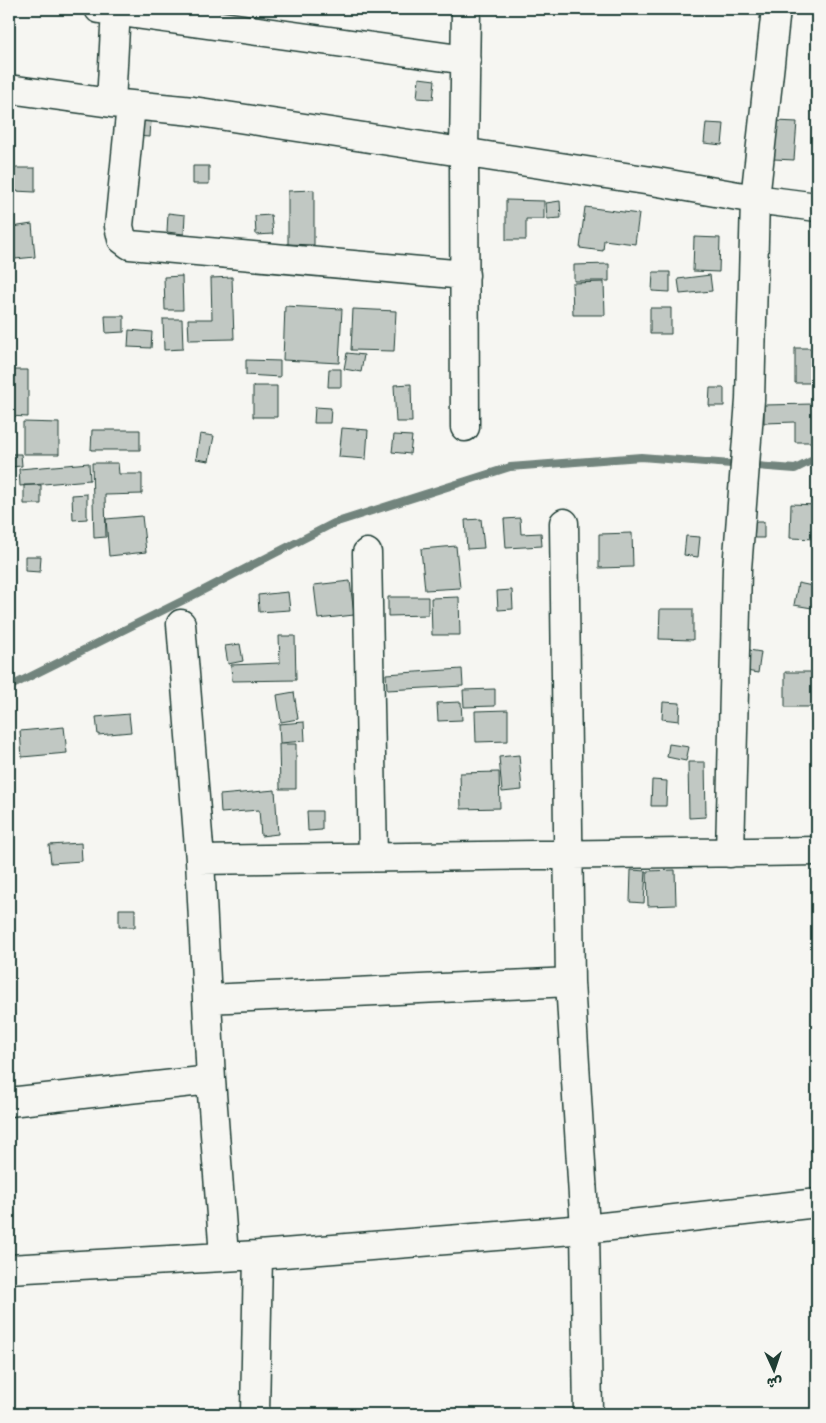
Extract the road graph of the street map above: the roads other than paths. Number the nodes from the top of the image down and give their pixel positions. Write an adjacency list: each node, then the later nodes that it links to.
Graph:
1 (466, 9): 4 (street)
2 (776, 9): 8 (street)
3 (110, 10): 4 (street); 6 (street)
4 (466, 60): 7 (street)
5 (9, 89): 6 (street)
6 (121, 104): 7 (street); 10 (street)
7 (464, 152): 8 (street); 10 (street)
8 (755, 199): 9 (street); 16 (street)
9 (817, 206)
10 (465, 275): 11 (street)
11 (465, 427)
12 (564, 523): 17 (street)
13 (367, 553): 18 (street)
14 (181, 624): 19 (street)
15 (817, 852): 16 (street)
16 (730, 853): 17 (street)
17 (568, 856): 18 (street); 20 (street)
18 (374, 857): 19 (street)
19 (200, 860): 21 (street)
20 (570, 982): 21 (street); 25 (street)
21 (207, 999): 22 (street)
22 (211, 1080): 23 (street); 27 (street)
23 (9, 1102)
24 (817, 1203): 25 (street)
25 (585, 1229): 26 (street); 30 (street)
26 (258, 1255): 27 (street); 29 (street)
27 (224, 1256): 28 (street)
28 (9, 1269)
29 (254, 1414)
30 (588, 1414)

